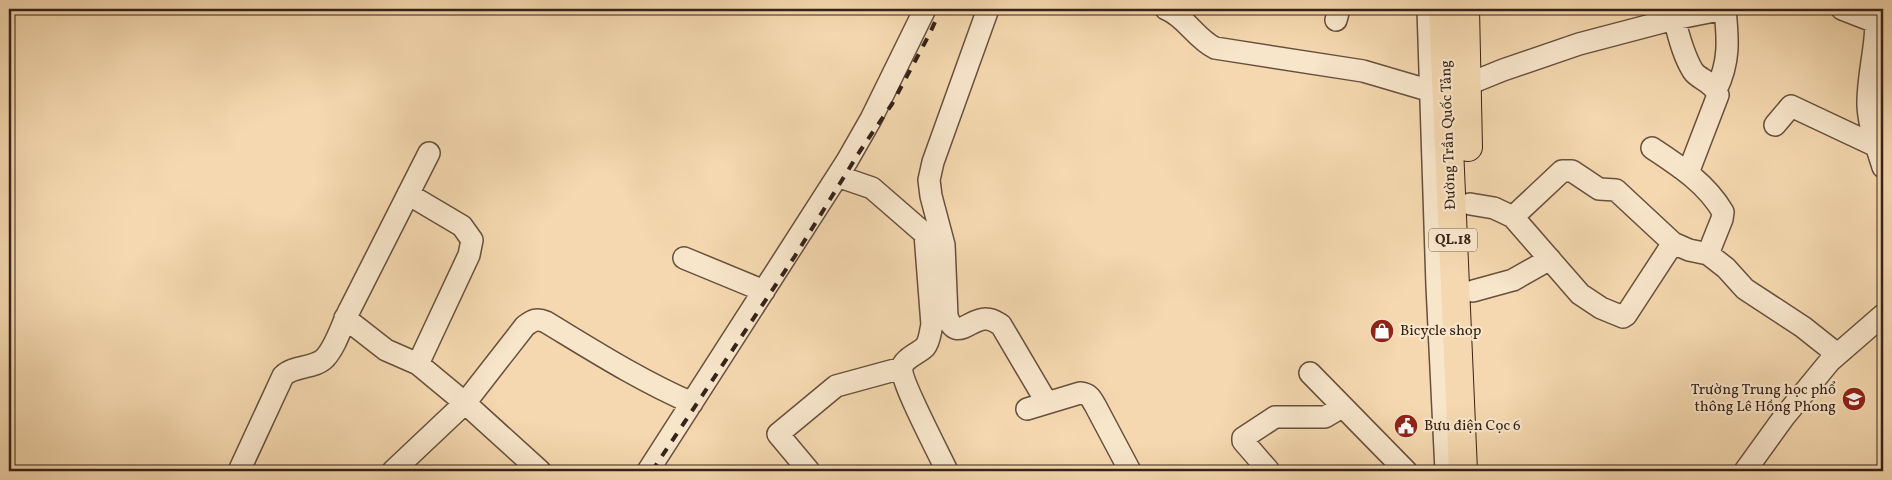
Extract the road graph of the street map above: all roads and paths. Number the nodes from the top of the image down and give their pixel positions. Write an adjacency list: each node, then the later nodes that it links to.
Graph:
1 (925, 9): 19 (street)
2 (988, 9): 45 (street)
3 (1166, 9): 13 (street)
4 (1428, 9): 13 (street)
5 (1444, 9): 49 (highway, Đường Trần Quốc Tảng / QL.18)
6 (1464, 9): 11 (highway, Đường Trần Quốc Tảng / QL.18)
7 (1724, 9): 9 (street); 12 (street)
8 (1842, 9): 10 (street)
9 (1674, 19): 11 (street); 12 (street)
10 (1878, 19): 15 (street)
11 (1466, 86): 22 (highway, Đường Trần Quốc Tảng / QL.18)
12 (1716, 90): 20 (street)
13 (1431, 91): 48 (street)
14 (1775, 125): 15 (street)
15 (1876, 146): 18 (street)
16 (1652, 148): 20 (street)
17 (429, 153): 21 (street)
18 (1883, 167)
19 (843, 168): 28 (street); 34 (street)
20 (1688, 173): 25 (street)
21 (408, 194): 31 (street); 33 (street)
22 (1470, 204): 23 (street); 29 (highway, Đường Trần Quốc Tảng / QL.18)
23 (1513, 218): 24 (street); 27 (street)
24 (1673, 243): 25 (street); 27 (street)
25 (1708, 254): 32 (street)
26 (684, 258): 28 (street)
27 (1550, 259): 29 (street)
28 (764, 291): 37 (street)
29 (1473, 292): 50 (highway, Đường Trần Quốc Tảng / QL.18)
30 (1883, 315): 32 (street)
31 (345, 318): 33 (street); 39 (street)
32 (1837, 354): 51 (street)
33 (418, 364): 36 (street)
34 (902, 368): 43 (street); 44 (street)
35 (1310, 373): 38 (street)
36 (465, 403): 37 (street); 40 (street); 41 (street)
37 (692, 403): 42 (street)
38 (1342, 407): 46 (street); 47 (street)
39 (239, 471)
40 (393, 471)
41 (540, 471)
42 (648, 471)
43 (809, 471)
44 (947, 471)
45 (1130, 471)
46 (1269, 471)
47 (1406, 471)
48 (1446, 471)
49 (1463, 471)
50 (1479, 471)
51 (1745, 471)

